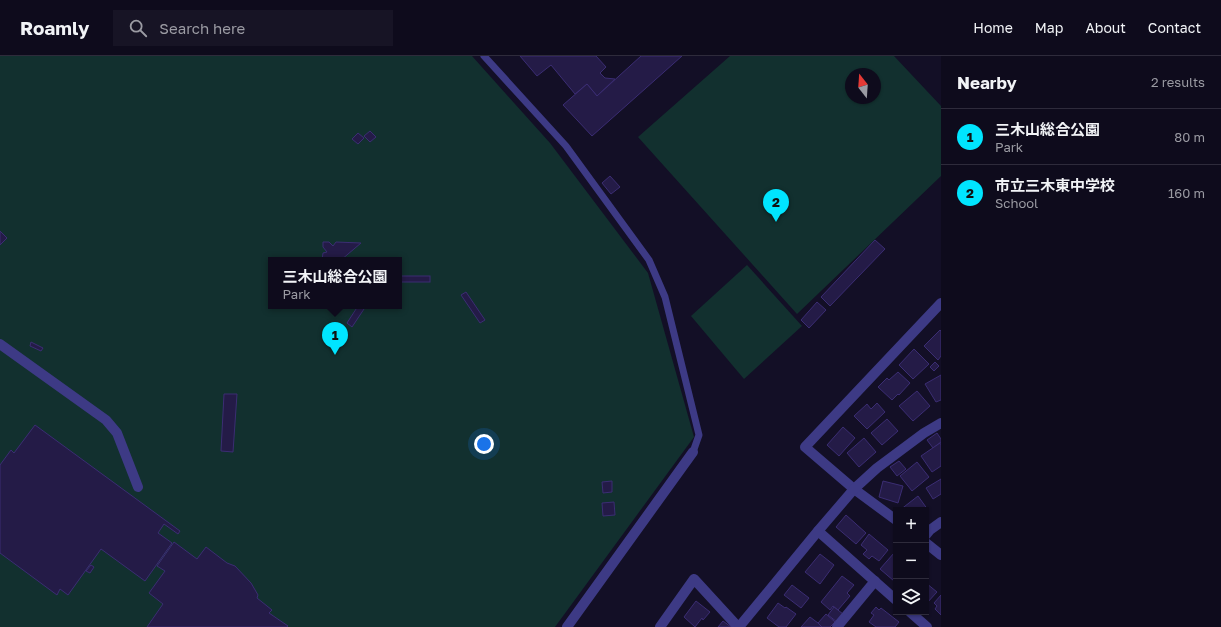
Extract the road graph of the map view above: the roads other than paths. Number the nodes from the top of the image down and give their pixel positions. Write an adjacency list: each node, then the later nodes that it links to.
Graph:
1 (484, 56): 5 (lane)
2 (941, 303): 7 (street)
3 (0, 344): 6 (street)
4 (941, 423): 7 (street)
5 (693, 452): 17 (street)
6 (138, 487)
7 (854, 489): 8 (street); 10 (street)
8 (893, 518)
9 (941, 522): 11 (street)
10 (818, 531): 14 (street); 19 (street)
11 (929, 531)
12 (929, 545): 13 (street)
13 (941, 555)
14 (875, 581): 15 (street); 20 (street)
15 (893, 597)
16 (913, 615): 21 (street)
17 (567, 627)
18 (660, 627): 19 (street)
19 (739, 627)
20 (837, 627)
21 (927, 627)

